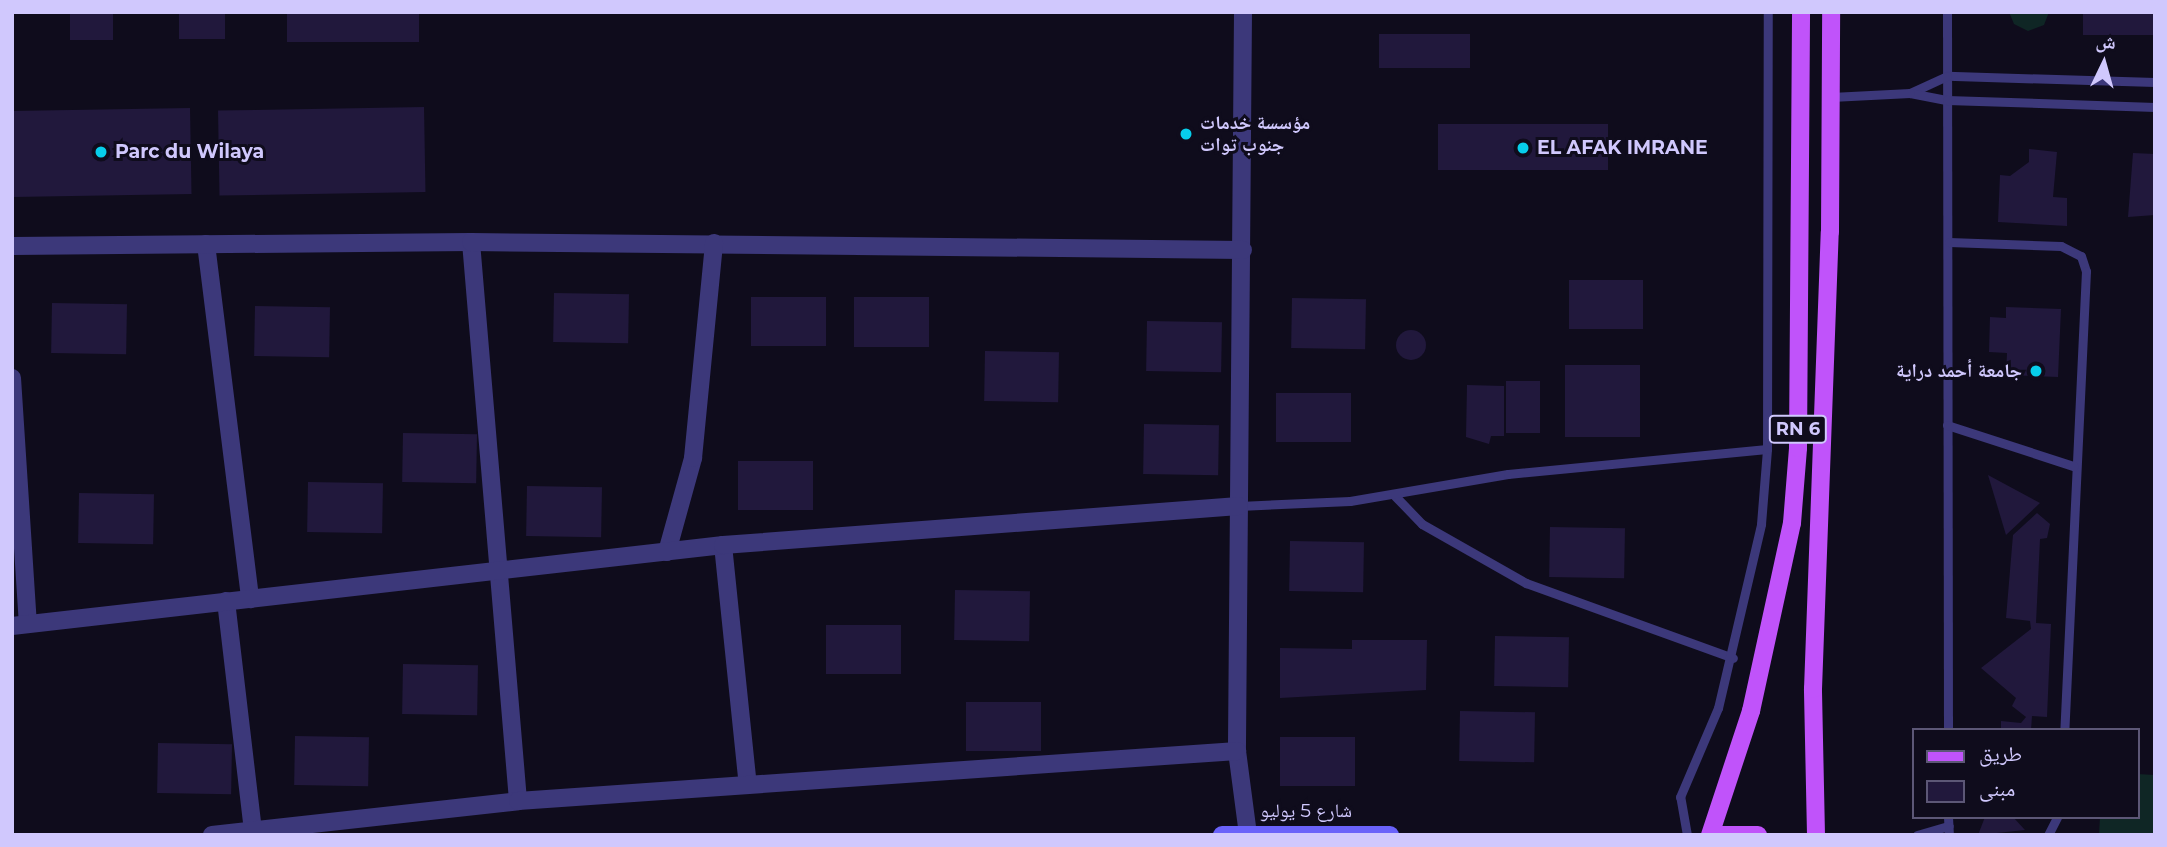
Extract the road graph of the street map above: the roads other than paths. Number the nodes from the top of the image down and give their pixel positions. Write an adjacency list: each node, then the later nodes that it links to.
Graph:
1 (1243, 12): 17 (street)
2 (1768, 12): 20 (lane)
3 (1801, 12): 44 (main road, RN 6)
4 (1831, 12): 9 (main road, RN 6)
5 (1947, 12): 6 (lane)
6 (1947, 76): 7 (lane); 8 (lane); 10 (lane)
7 (2155, 82)
8 (1910, 93): 9 (lane); 10 (lane)
9 (1831, 97): 47 (main road, RN 6)
10 (1947, 100): 11 (lane); 13 (lane)
11 (2155, 107)
12 (471, 242): 14 (street); 15 (street); 26 (street)
13 (1949, 242): 19 (lane); 21 (lane)
14 (714, 243): 17 (street); 25 (street)
15 (206, 244): 16 (street); 27 (street)
16 (12, 246)
17 (1243, 250): 23 (street)
18 (12, 378): 29 (street)
19 (1947, 425): 21 (lane); 31 (lane)
20 (1767, 449): 22 (lane); 30 (lane)
21 (2073, 466): 32 (lane)
22 (1395, 496): 23 (lane); 30 (lane)
23 (1239, 506): 24 (street); 33 (street)
24 (723, 545): 25 (street); 34 (street)
25 (667, 552): 26 (street)
26 (502, 573): 27 (street); 35 (street)
27 (250, 599): 28 (street)
28 (226, 601): 29 (street); 38 (street)
29 (20, 624)
30 (1733, 657): 43 (lane)
31 (1948, 728)
32 (2064, 728)
33 (1237, 751): 34 (street); 39 (street)
34 (748, 785): 35 (street)
35 (518, 801): 38 (street)
36 (2056, 819): 49 (lane)
37 (1949, 826): 48 (lane)
38 (253, 831): 40 (street)
39 (1248, 833): 41 (main road, شارع 5 يوليو); 42 (main road, شارع 5 يوليو)
40 (212, 835)
41 (1222, 835)
42 (1390, 835)
43 (1687, 835)
44 (1710, 835)
45 (1716, 835): 46 (main road)
46 (1758, 835)
47 (1816, 835)
48 (1917, 835)
49 (2048, 835)

